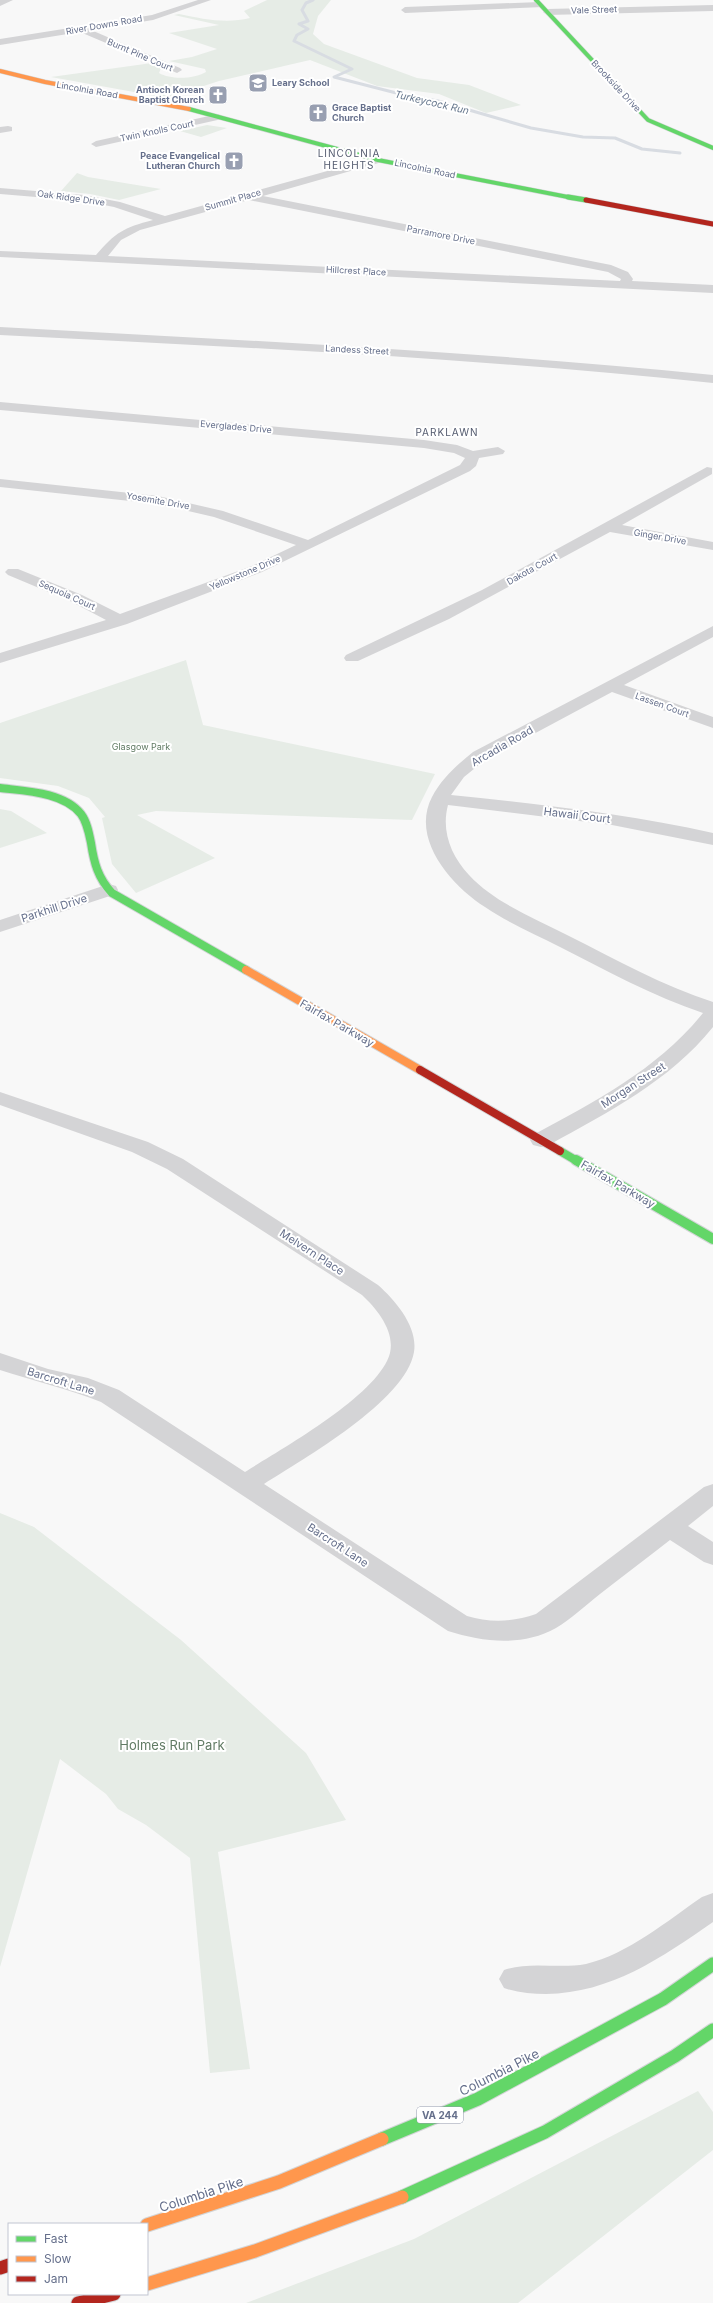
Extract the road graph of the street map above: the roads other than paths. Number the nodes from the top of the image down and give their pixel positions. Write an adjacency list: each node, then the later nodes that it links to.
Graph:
1 (9, 0): 3 (street)
2 (207, 0): 7 (street, River Downs Road)
3 (0, 3)
4 (541, 6): 5 (street, Vale Street); 6 (street, Vale Street); 15 (main road, Brookside Drive)
5 (713, 8)
6 (405, 10)
7 (81, 29): 9 (street, River Downs Road); 11 (street, Burnt Pine Court)
8 (7, 33): 9 (street)
9 (20, 39): 10 (street, River Downs Road)
10 (0, 42)
11 (177, 70)
12 (0, 71): 13 (main road, Lincolnia Road)
13 (218, 117): 14 (street, Twin Knolls Court); 16 (main road, Lincolnia Road)
14 (96, 144)
15 (713, 148)
16 (378, 160): 18 (street, Summit Place); 20 (main road, Lincolnia Road)
17 (0, 191): 19 (street, Oak Ridge Drive)
18 (247, 196): 19 (street, Summit Place); 23 (street, Parramore Drive)
19 (164, 220): 22 (street, Summit Place)
20 (713, 224)
21 (0, 254): 22 (street, Hillcrest Place)
22 (99, 259): 23 (street, Hillcrest Place)
23 (626, 285): 24 (street, Hillcrest Place)
24 (713, 289)
25 (0, 331): 26 (street, Landess Street)
26 (713, 379)
27 (0, 406): 29 (street, Everglades Drive)
28 (498, 451): 29 (street)
29 (470, 455): 33 (street, Yellowstone Drive)
30 (707, 471): 32 (street, Dakota Court)
31 (0, 482): 33 (street, Yosemite Drive)
32 (607, 527): 34 (street, Ginger Drive); 39 (street, Dakota Court)
33 (310, 545): 36 (street, Yellowstone Drive)
34 (713, 546)
35 (13, 572): 36 (street, Sequoia Court)
36 (121, 621): 38 (street, Yellowstone Drive)
37 (713, 631): 40 (street, Arcadia Road)
38 (0, 658)
39 (352, 658)
40 (611, 686): 41 (street, Lassen Court); 43 (street, Arcadia Road)
41 (713, 722)
42 (0, 788): 45 (main road, Fairfax Parkway)
43 (440, 799): 44 (street, Hawaii Court); 47 (street, Arcadia Road)
44 (713, 839)
45 (108, 890): 46 (street, Parkhill Drive); 50 (main road, Fairfax Parkway)
46 (0, 926)
47 (713, 1009)
48 (713, 1014): 50 (street, Morgan Street)
49 (0, 1098): 53 (street, Melvern Place)
50 (541, 1140): 51 (main road, Fairfax Parkway)
51 (713, 1239)
52 (0, 1361): 53 (street, Barcroft Lane)
53 (245, 1484): 55 (street, Barcroft Lane)
54 (713, 1493): 55 (street)
55 (670, 1527): 56 (street)
56 (713, 1555)
57 (713, 1906): 59 (street)
58 (713, 1964): 61 (main road, Columbia Pike / VA 244)
59 (515, 1979)
60 (713, 2030): 62 (main road)
61 (148, 2225)
62 (148, 2284)
63 (110, 2295): 64 (main road)
64 (78, 2303)

